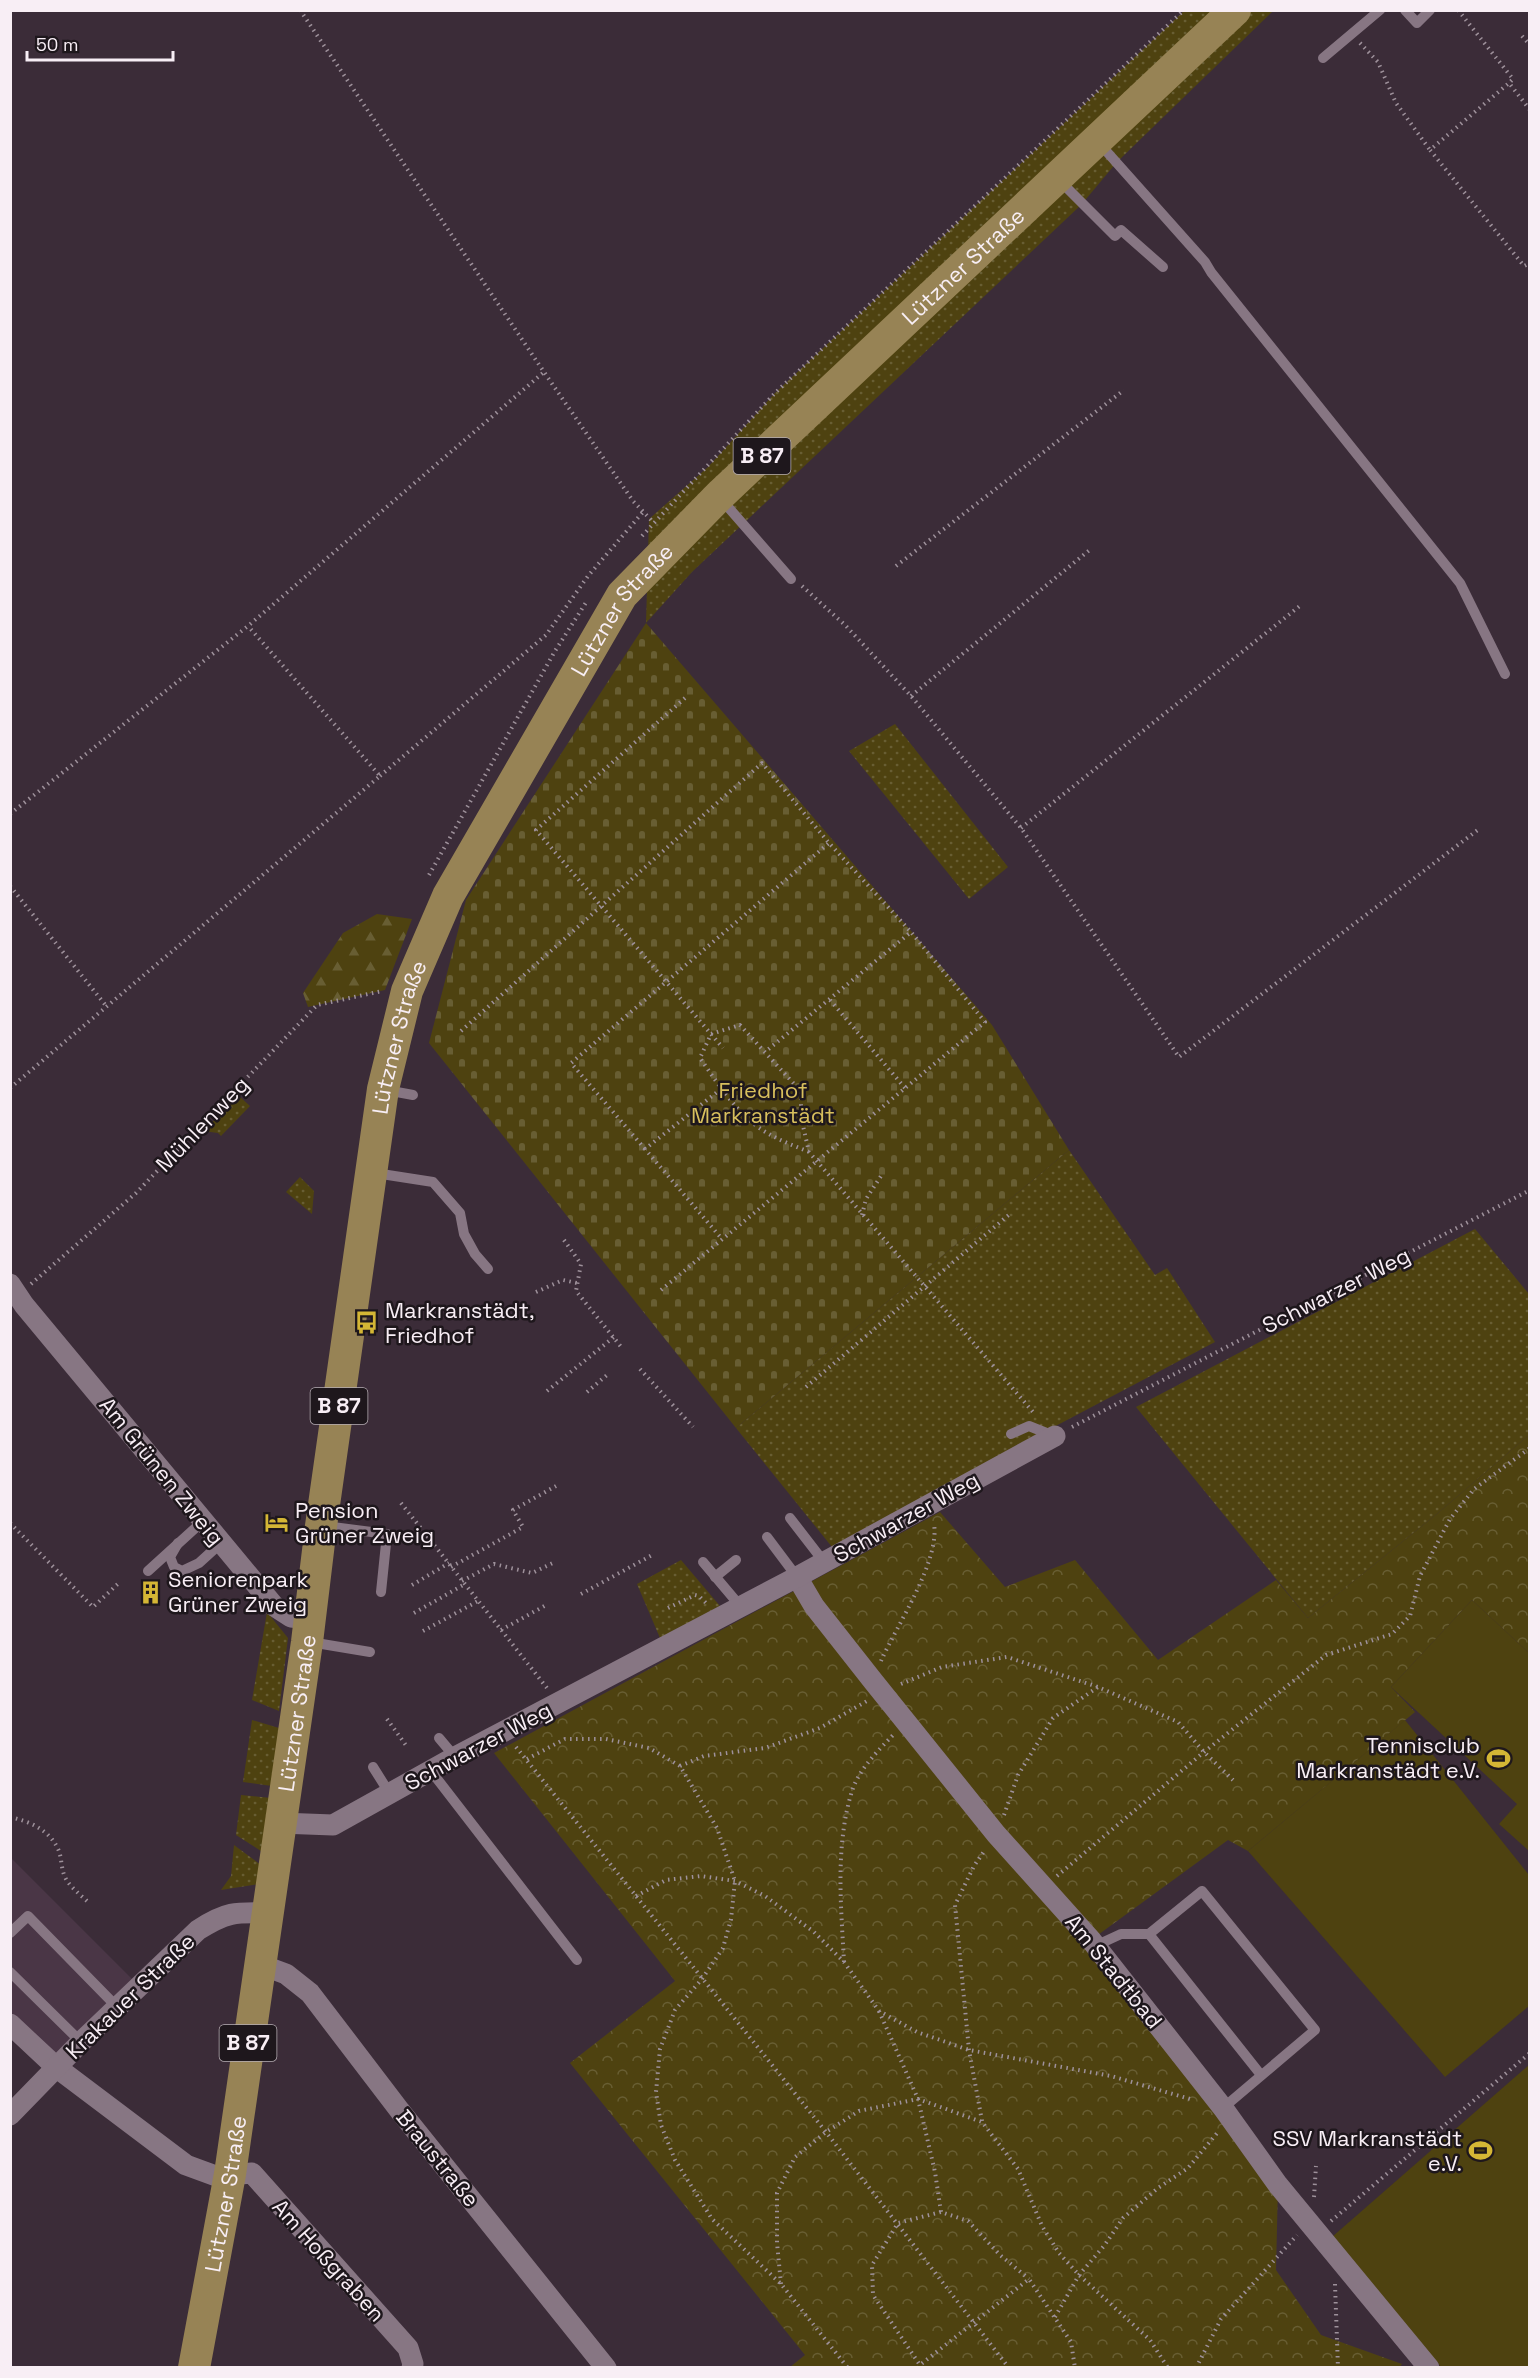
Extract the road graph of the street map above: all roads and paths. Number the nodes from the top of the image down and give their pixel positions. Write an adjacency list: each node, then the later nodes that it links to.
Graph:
1 (300, 10): 19 (path)
2 (1184, 10): 23 (path)
3 (1235, 10): 14 (main road, Lützner Straße / B 87)
4 (1380, 10): 8 (lane)
5 (1405, 10): 6 (lane)
6 (1430, 10)
7 (1458, 10): 12 (path)
8 (1352, 34): 11 (lane); 15 (path)
9 (1522, 36): 10 (path)
10 (1530, 45)
11 (1323, 58)
12 (1509, 83): 13 (path); 15 (path)
13 (1530, 110)
14 (1097, 140): 16 (main road, Lützner Straße / B 87); 32 (lane)
15 (1431, 150): 17 (path)
16 (1057, 178): 18 (lane); 21 (main road, Lützner Straße / B 87)
17 (1530, 262)
18 (1163, 267)
19 (544, 372): 22 (path); 31 (path)
20 (1124, 390): 27 (path)
21 (719, 496): 23 (main road, Lützner Straße / B 87); 26 (lane)
22 (643, 512): 23 (path); 35 (path)
23 (664, 532): 24 (path); 55 (main road, Lützner Straße / B 87)
24 (639, 539)
25 (1092, 548): 33 (path)
26 (776, 561): 28 (lane); 33 (path)
27 (896, 566)
28 (791, 579)
29 (588, 601): 40 (path)
30 (1301, 605): 37 (path)
31 (248, 626): 35 (path); 36 (path)
32 (1505, 674)
33 (911, 696): 37 (path)
34 (684, 698): 42 (path)
35 (380, 776): 47 (path)
36 (10, 814)
37 (1021, 828): 38 (path)
38 (1479, 829)
39 (829, 843): 42 (path); 43 (path); 44 (path)
40 (429, 877)
41 (10, 886): 47 (path)
42 (602, 907): 44 (path); 48 (path)
43 (911, 932): 45 (path); 54 (path)
44 (667, 982): 49 (path); 57 (path)
45 (830, 1000): 51 (path); 54 (path)
46 (382, 1001): 72 (path, Mühlenweg)
47 (107, 1006): 52 (path)
48 (461, 1031)
49 (711, 1034): 50 (path); 51 (path); 53 (path)
50 (723, 1048)
51 (765, 1052): 58 (path)
52 (10, 1088)
53 (721, 1088): 57 (path); 58 (path)
54 (905, 1088): 59 (path)
55 (383, 1089): 56 (lane); 60 (main road, Lützner Straße / B 87)
56 (413, 1095)
57 (645, 1149): 65 (path)
58 (808, 1152): 59 (path)
59 (816, 1161): 64 (path); 65 (path)
60 (372, 1172): 67 (lane); 92 (main road, Lützner Straße / B 87)
61 (883, 1173): 64 (path)
62 (1530, 1190): 82 (path, Schwarzer Weg)
63 (1011, 1213): 69 (path)
64 (862, 1215): 69 (path)
65 (722, 1239): 70 (path)
66 (564, 1240): 68 (path)
67 (488, 1269)
68 (577, 1283): 71 (path); 73 (path)
69 (924, 1287): 77 (path); 82 (path)
70 (661, 1290)
71 (536, 1292)
72 (15, 1293): 90 (street, Am Grünen Zweig)
73 (614, 1338): 74 (path); 78 (path)
74 (622, 1347)
75 (640, 1369): 80 (path)
76 (607, 1375): 79 (path)
77 (806, 1387)
78 (547, 1391)
79 (588, 1392)
80 (693, 1427)
81 (1011, 1434): 82 (lane)
82 (1055, 1437): 88 (street, Schwarzer Weg)
83 (1530, 1448): 84 (path)
84 (1524, 1453): 85 (path); 128 (path)
85 (1530, 1458)
86 (556, 1486): 101 (path)
87 (401, 1503): 101 (path)
88 (930, 1504): 100 (street, Schwarzer Weg); 120 (path)
89 (790, 1518): 100 (lane)
90 (203, 1521): 94 (lane); 95 (street, Am Grünen Zweig)
91 (10, 1523): 105 (path)
92 (321, 1526): 108 (lane); 116 (main road, Lützner Straße / B 87)
93 (767, 1537): 104 (lane)
94 (178, 1544): 95 (lane); 102 (lane)
95 (221, 1544): 116 (street, Am Grünen Zweig)
96 (654, 1554): 109 (path)
97 (736, 1560): 103 (lane)
98 (555, 1562): 106 (path)
99 (704, 1562): 103 (lane)
100 (824, 1562): 104 (street, Schwarzer Weg)
101 (450, 1565): 106 (path); 107 (path)
102 (148, 1571)
103 (715, 1577): 112 (lane)
104 (797, 1577): 112 (street, Schwarzer Weg); 120 (street, Am Stadtbad)
105 (120, 1582)
106 (463, 1582): 110 (path); 114 (path)
107 (412, 1585)
108 (381, 1592)
109 (580, 1594)
110 (478, 1601): 117 (path); 118 (path)
111 (548, 1604): 117 (path)
112 (741, 1607): 115 (street, Schwarzer Weg)
113 (669, 1608): 115 (path)
114 (414, 1613)
115 (717, 1620): 122 (street, Schwarzer Weg)
116 (309, 1630): 119 (lane); 137 (main road, Lützner Straße / B 87)
117 (501, 1630): 122 (path)
118 (423, 1631)
119 (369, 1652)
120 (878, 1686): 121 (path); 124 (street, Am Stadtbad); 131 (path)
121 (1098, 1687): 128 (path); 138 (path)
122 (558, 1702): 125 (street, Schwarzer Weg)
123 (387, 1719): 127 (path)
124 (906, 1721): 138 (street, Am Stadtbad); 148 (path)
125 (503, 1733): 129 (street, Schwarzer Weg); 130 (path)
126 (439, 1738): 129 (lane)
127 (408, 1748)
128 (1204, 1752): 134 (path); 140 (path)
129 (455, 1757): 133 (street, Schwarzer Weg)
130 (527, 1759): 131 (path); 141 (path)
131 (680, 1766): 139 (path)
132 (373, 1767): 135 (lane)
133 (432, 1771): 135 (street, Schwarzer Weg); 147 (lane)
134 (1233, 1780)
135 (390, 1794): 137 (street, Schwarzer Weg)
136 (10, 1817): 142 (path)
137 (280, 1823): 143 (main road, Lützner Straße / B 87)
138 (996, 1834): 140 (street, Am Stadtbad); 156 (path)
139 (735, 1881): 141 (path); 148 (path); 151 (path)
140 (1044, 1886): 146 (street, Am Stadtbad)
141 (636, 1896): 151 (path)
142 (89, 1903)
143 (267, 1913): 149 (main road, Lützner Straße / B 87); 152 (street, Krakauer Straße)
144 (10, 1934): 152 (lane)
145 (1149, 1934): 146 (lane); 159 (lane); 159 (lane)
146 (1095, 1946): 161 (street, Am Stadtbad)
147 (577, 1960)
148 (844, 1962): 153 (path)
149 (259, 1964): 165 (main road, Lützner Straße / B 87); 177 (street, Braustraße)
150 (10, 1972): 155 (lane)
151 (702, 1979): 164 (path); 172 (path)
152 (117, 2007): 155 (street, Krakauer Straße)
153 (879, 2011): 156 (path); 160 (path)
154 (10, 2024): 158 (street)
155 (81, 2042): 158 (street, Krakauer Straße)
156 (969, 2050): 161 (path); 163 (path)
157 (1530, 2053): 168 (path)
158 (56, 2067): 162 (street, Krakauer Straße); 165 (street)
159 (1261, 2075): 161 (lane)
160 (918, 2099): 163 (path); 164 (path); 166 (path)
161 (1227, 2113): 168 (street, Am Stadtbad); 170 (path)
162 (10, 2115)
163 (982, 2122): 170 (path)
164 (826, 2132): 167 (path); 172 (path)
165 (230, 2174): 175 (main road, Lützner Straße / B 87); 176 (street, Am Hoßgraben)
166 (941, 2212): 167 (path); 171 (path)
167 (898, 2223): 174 (path); 179 (path)
168 (1313, 2227): 169 (street, Am Stadtbad); 183 (path)
169 (1333, 2250): 184 (path); 185 (street, Am Stadtbad)
170 (1079, 2275): 173 (path); 182 (path)
171 (1029, 2279): 173 (path); 174 (path)
172 (781, 2284): 178 (path)
173 (1055, 2317): 181 (path)
174 (975, 2323): 179 (path); 180 (path)
175 (194, 2367)
176 (412, 2367)
177 (606, 2367)
178 (848, 2367)
179 (920, 2367)
180 (1009, 2367)
181 (1075, 2367)
182 (1168, 2367)
183 (1196, 2367)
184 (1338, 2367)
185 (1429, 2367)

